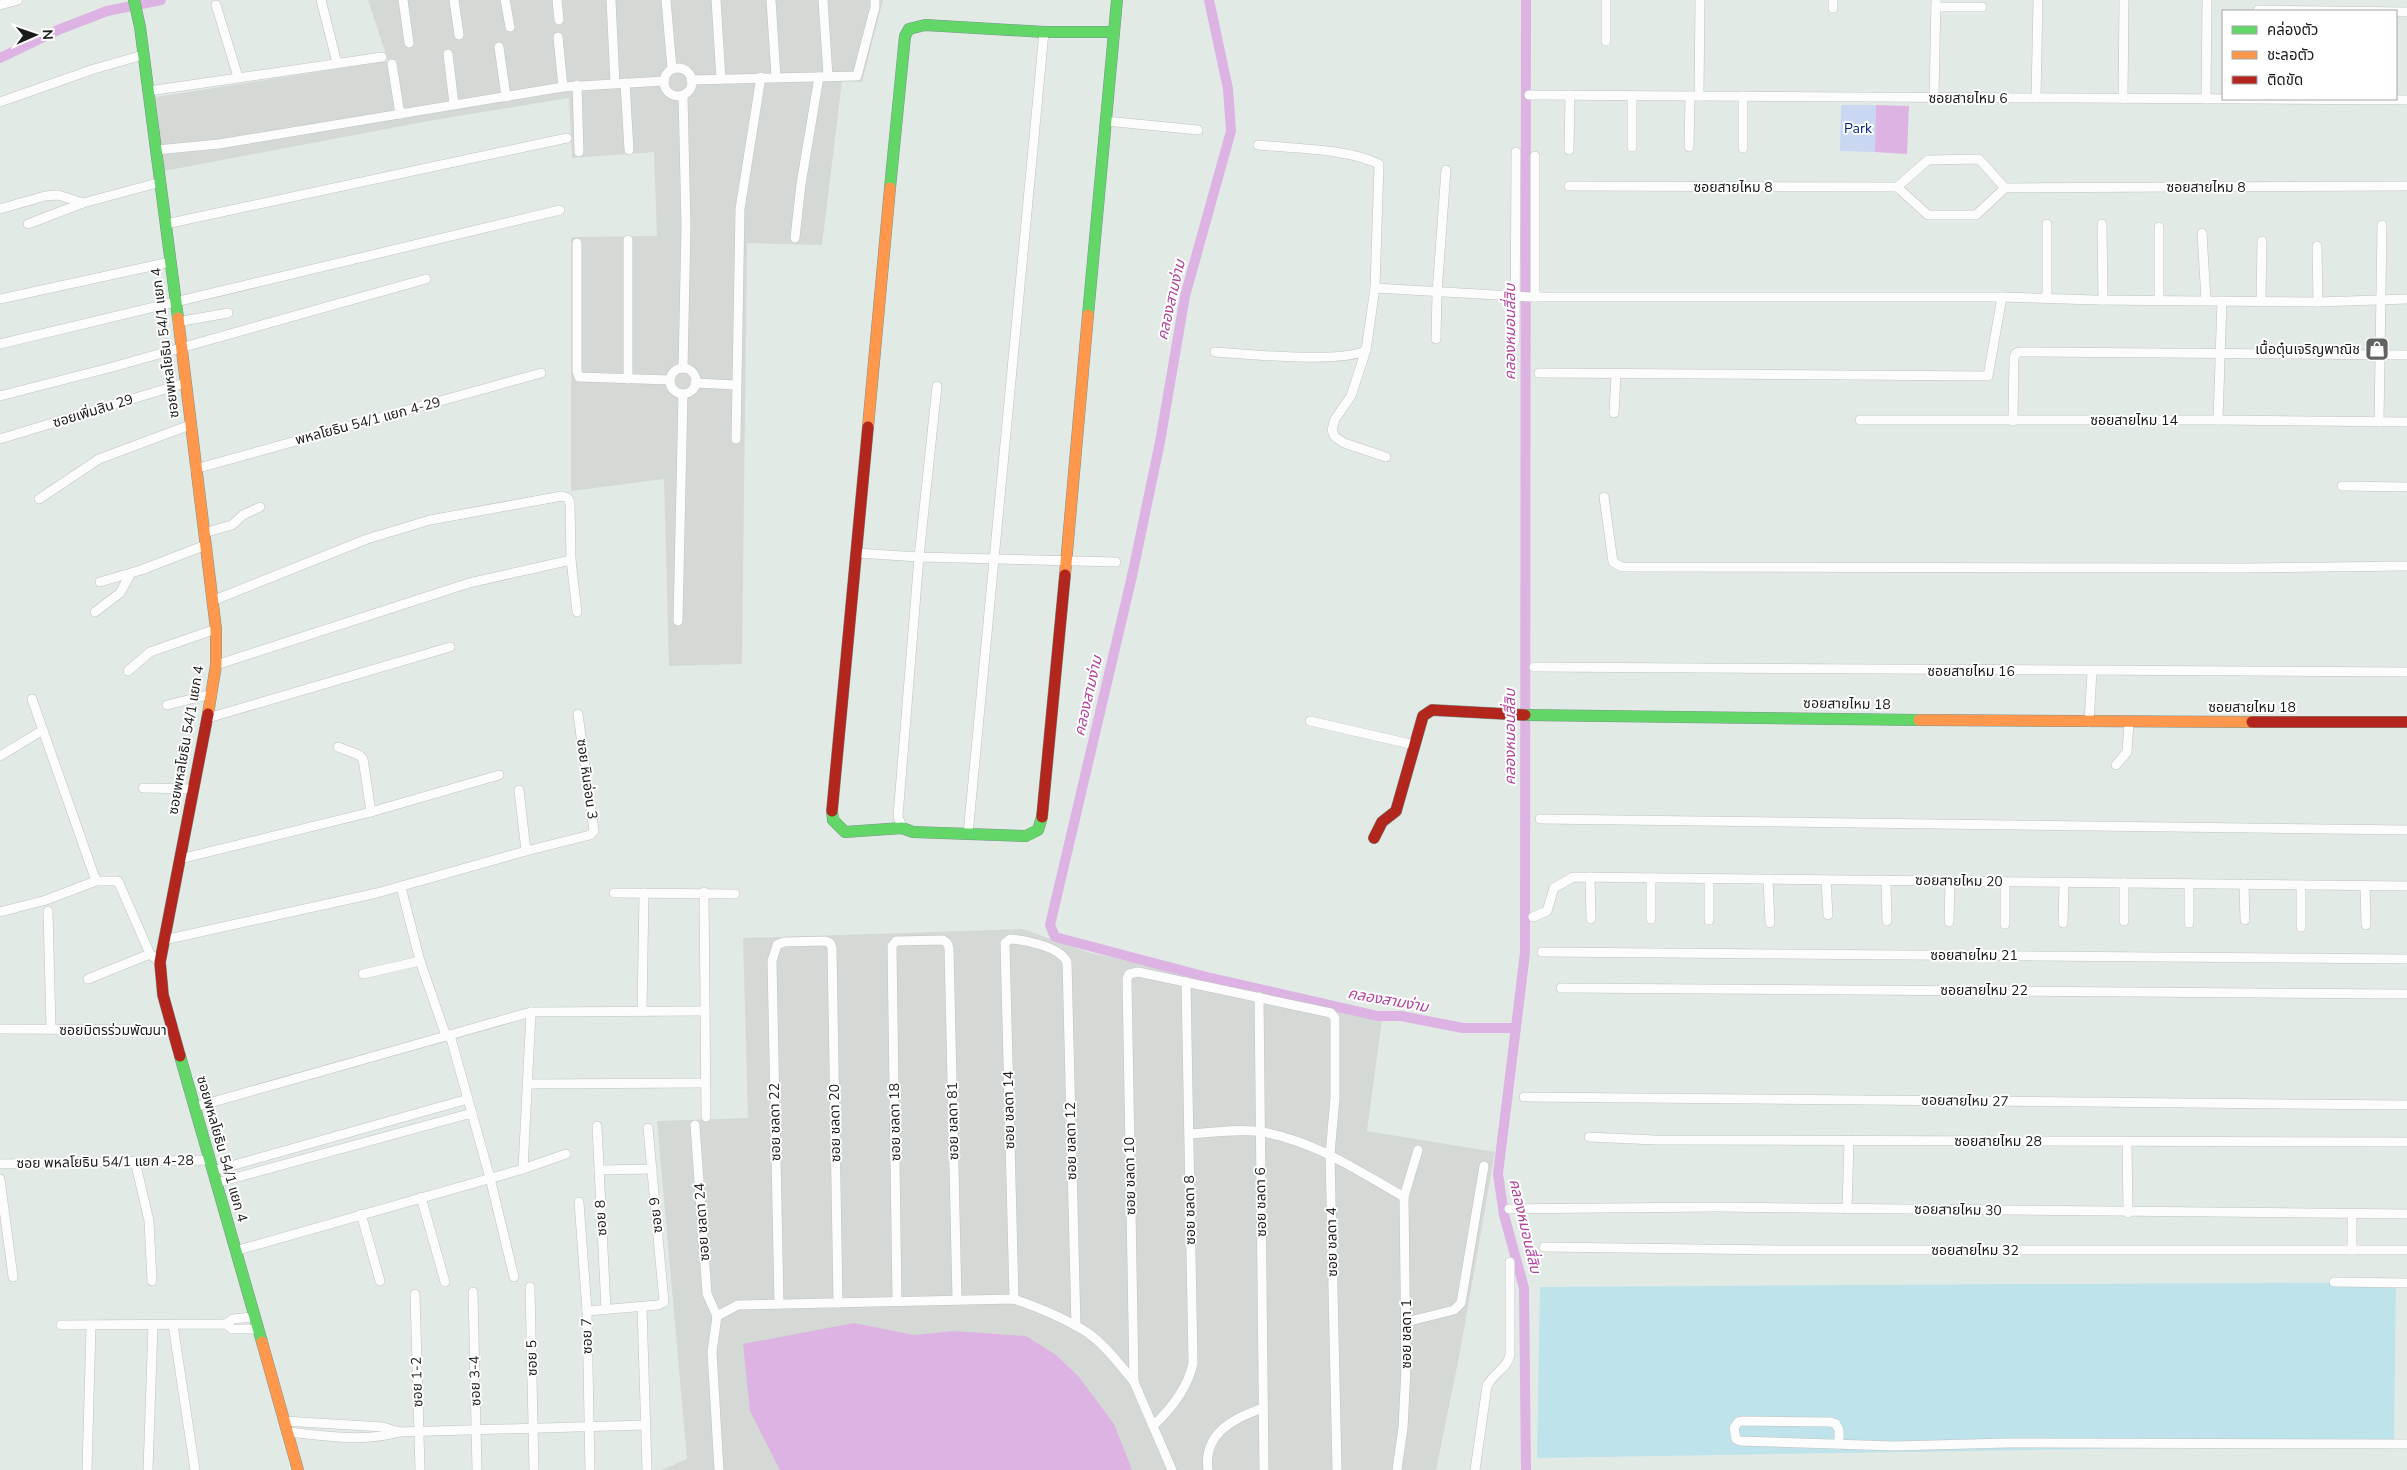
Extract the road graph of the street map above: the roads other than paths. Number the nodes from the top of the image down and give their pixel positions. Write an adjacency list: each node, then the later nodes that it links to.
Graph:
1 (134, 0): 34 (street, ซอยพหลโยธิน 54/1 แยก 4)
2 (321, 0): 36 (street)
3 (403, 0): 31 (street)
4 (454, 0): 28 (street)
5 (505, 0): 25 (street)
6 (557, 0): 24 (street)
7 (611, 0): 46 (street)
8 (666, 0): 38 (street)
9 (716, 0): 43 (street)
10 (771, 0): 42 (street)
11 (823, 0): 39 (street)
12 (875, 0): 39 (street)
13 (1117, 0): 27 (street)
14 (1606, 0): 30 (street)
15 (1700, 0): 56 (street)
16 (2038, 0): 59 (street)
17 (2124, 0): 60 (street)
18 (2207, 0): 61 (street)
19 (14, 1): 22 (street)
20 (1936, 4): 23 (street); 58 (street)
21 (216, 5): 40 (street)
22 (0, 6)
23 (1982, 7)
24 (559, 20)
25 (510, 27)
26 (1044, 32): 27 (street); 159 (street); 161 (street)
27 (1114, 32): 66 (street)
28 (459, 35)
29 (558, 37): 49 (street)
30 (1606, 41)
31 (409, 43)
32 (499, 46): 54 (street)
33 (448, 54): 64 (street)
34 (143, 55): 50 (street, ซอยพหลโยธิน 54/1 แยก 4); 63 (street)
35 (382, 57): 36 (street)
36 (337, 62): 40 (street)
37 (392, 64): 65 (street)
38 (672, 69): 44 (street); 45 (street)
39 (823, 76): 42 (street); 95 (street)
40 (238, 77): 50 (street)
41 (761, 77): 42 (street); 43 (street); 137 (street)
42 (776, 78)
43 (722, 79): 44 (street)
44 (691, 80): 51 (street)
45 (664, 81): 47 (street); 51 (street)
46 (615, 83): 47 (street); 48 (street)
47 (625, 83): 74 (street)
48 (577, 85): 49 (street); 76 (street)
49 (563, 87): 54 (street)
50 (149, 91): 73 (street, ซอยพหลโยธิน 54/1 แยก 4)
51 (683, 95): 129 (street)
52 (1529, 95): 53 (street, ซอยสายไหม 6)
53 (1570, 95): 55 (street, ซอยสายไหม 6); 75 (street)
54 (506, 96): 64 (street)
55 (1632, 96): 56 (street, ซอยสายไหม 6); 70 (street)
56 (1695, 96): 57 (street, ซอยสายไหม 6); 71 (street)
57 (1743, 96): 58 (street, ซอยสายไหม 6); 72 (street)
58 (1934, 97): 59 (street, ซอยสายไหม 6)
59 (2036, 98): 60 (street, ซอยสายไหม 6)
60 (2123, 99): 61 (street, ซอยสายไหม 6)
61 (2206, 99): 62 (street, ซอยสายไหม 6)
62 (2222, 99)
63 (0, 102)
64 (454, 104): 65 (street)
65 (400, 114): 73 (street)
66 (1106, 121): 67 (street); 163 (street)
67 (1198, 130)
68 (567, 138): 89 (street)
69 (1258, 145): 102 (street)
70 (1632, 147)
71 (1689, 147)
72 (1743, 148)
73 (156, 150): 80 (street, ซอยพหลโยธิน 54/1 แยก 4)
74 (629, 150)
75 (1569, 150)
76 (579, 152)
77 (1516, 152): 104 (street)
78 (1535, 156): 105 (street)
79 (1446, 170): 103 (street)
80 (161, 182): 85 (street); 89 (street, ซอยพหลโยธิน 54/1 แยก 4)
81 (1569, 186): 83 (street, ซอยสายไหม 8)
82 (2407, 186): 84 (street, ซอยสายไหม 8)
83 (1897, 187): 84 (street); 84 (street)
84 (2005, 188)
85 (83, 202): 86 (street); 88 (street)
86 (0, 210)
87 (560, 210): 115 (street)
88 (28, 224)
89 (166, 224): 100 (street, ซอยพหลโยธิน 54/1 แยก 4)
90 (2047, 224): 107 (street)
91 (2102, 224): 111 (street)
92 (2382, 224): 108 (street)
93 (2159, 227): 112 (street)
94 (2202, 233): 113 (street)
95 (795, 238)
96 (628, 240): 133 (street)
97 (2262, 241): 116 (street)
98 (577, 243): 133 (street)
99 (2317, 246): 117 (street)
100 (170, 262): 110 (street); 115 (street, ซอยพหลโยธิน 54/1 แยก 4)
101 (426, 279): 123 (street)
102 (1375, 288): 103 (street); 124 (street)
103 (1437, 293): 104 (street); 120 (street)
104 (1516, 297): 105 (street); 121 (street)
105 (1533, 297): 106 (street)
106 (2002, 297): 107 (street); 132 (street)
107 (2046, 298): 111 (street)
108 (2382, 299): 109 (street); 117 (street); 127 (street)
109 (2407, 299)
110 (0, 300)
111 (2103, 300): 112 (street)
112 (2159, 300): 113 (street)
113 (2206, 300): 114 (street)
114 (2222, 300): 116 (street); 126 (street)
115 (175, 301): 119 (street, ซอยพหลโยธิน 54/1 แยก 4); 122 (street)
116 (2261, 301): 117 (street)
117 (2318, 302)
118 (228, 313): 119 (street)
119 (178, 322): 123 (street, ซอยพหลโยธิน 54/1 แยก 4)
120 (1436, 338)
121 (1515, 341)
122 (0, 344)
123 (180, 348): 135 (street, ซอยพหลโยธิน 54/1 แยก 4); 140 (street)
124 (1366, 350): 125 (street); 150 (street)
125 (1215, 352)
126 (2219, 354): 127 (street); 143 (street); 144 (street)
127 (2379, 355): 128 (street); 145 (street)
128 (2407, 355)
129 (683, 368): 134 (street); 136 (street)
130 (541, 373): 151 (street, พหลโยธิน 54/1 แยก 4-29)
131 (1539, 374): 132 (street)
132 (1616, 374): 141 (street)
133 (628, 379): 134 (street)
134 (670, 380): 139 (street)
135 (185, 383): 147 (street, ซอยพหลโยธิน 54/1 แยก 4); 149 (street, ซอยเพิ่มสิน 29)
136 (695, 383): 137 (street); 139 (street)
137 (736, 385): 148 (street)
138 (937, 386): 160 (street)
139 (682, 394): 171 (street)
140 (0, 396)
141 (1614, 413)
142 (1860, 420): 144 (street, ซอยสายไหม 14)
143 (2218, 420): 144 (street, ซอยสายไหม 14); 145 (street, ซอยสายไหม 14)
144 (2014, 421)
145 (2379, 422): 146 (street, ซอยสายไหม 14)
146 (2407, 422)
147 (190, 425): 151 (street, ซอยพหลโยธิน 54/1 แยก 4); 155 (street)
148 (736, 438)
149 (0, 439)
150 (1386, 457)
151 (195, 469): 157 (street, ซอยพหลโยธิน 54/1 แยก 4)
152 (2342, 486): 153 (street)
153 (2407, 487)
154 (1604, 497): 165 (street)
155 (39, 498)
156 (260, 506): 157 (street)
157 (204, 533): 158 (street, ซอยพหลโยธิน 54/1 แยก 4)
158 (206, 545): 166 (street); 168 (street, ซอยพหลโยธิน 54/1 แยก 4)
159 (857, 553): 160 (street); 199 (street)
160 (919, 557): 161 (street); 199 (street)
161 (994, 559): 163 (street); 201 (street)
162 (570, 560): 168 (street); 170 (street); 174 (street)
163 (1066, 561): 164 (street); 201 (street)
164 (1116, 562)
165 (2407, 566)
166 (131, 573): 167 (street); 169 (street)
167 (100, 582)
168 (212, 601): 172 (street, ซอยพหลโยธิน 54/1 แยก 4)
169 (95, 612)
170 (577, 612)
171 (678, 621)
172 (216, 629): 174 (street, ซอยพหลโยธิน 54/1 แยก 4); 176 (street)
173 (450, 647): 183 (street)
174 (216, 665): 179 (street, ซอยพหลโยธิน 54/1 แยก 4)
175 (1534, 667): 177 (street, ซอยสายไหม 16)
176 (128, 671)
177 (2092, 672): 178 (street, ซอยสายไหม 16); 185 (street)
178 (2407, 672)
179 (212, 694): 181 (street); 183 (street, ซอยพหลโยธิน 54/1 แยก 4)
180 (32, 699): 188 (street)
181 (167, 705)
182 (578, 714): 203 (street, ซอย หินอ่อน 3)
183 (208, 718): 195 (street, ซอยพหลโยธิน 54/1 แยก 4)
184 (1310, 721): 189 (street)
185 (2089, 722): 186 (street, ซอยสายไหม 18); 189 (street, ซอยสายไหม 18)
186 (2129, 722): 187 (street, ซอยสายไหม 18); 192 (street)
187 (2407, 722)
188 (43, 730): 191 (street); 211 (street)
189 (1415, 745): 202 (street, ซอยสายไหม 18)
190 (338, 747): 197 (street)
191 (0, 756)
192 (2116, 765)
193 (499, 775): 197 (street)
194 (143, 788): 195 (street)
195 (193, 789): 204 (street, ซอยพหลโยธิน 54/1 แยก 4)
196 (519, 790): 203 (street)
197 (371, 812): 204 (street)
198 (1540, 819): 200 (street)
199 (902, 828): 201 (street)
200 (2407, 830)
201 (968, 834)
202 (1374, 838)
203 (526, 852): 221 (street)
204 (180, 859): 243 (street, ซอยพหลโยธิน 54/1 แยก 4)
205 (1590, 877): 206 (street, ซอยสายไหม 20); 229 (street, ซอยสายไหม 20); 230 (street)
206 (1651, 878): 207 (street, ซอยสายไหม 20); 231 (street)
207 (1709, 878): 208 (street, ซอยสายไหม 20); 232 (street)
208 (1768, 879): 209 (street, ซอยสายไหม 20); 237 (street)
209 (1826, 880): 210 (street, ซอยสายไหม 20); 228 (street)
210 (1886, 880): 212 (street, ซอยสายไหม 20); 234 (street)
211 (96, 881): 227 (street); 247 (street)
212 (1950, 881): 213 (street, ซอยสายไหม 20); 236 (street)
213 (2005, 882): 214 (street, ซอยสายไหม 20); 240 (street)
214 (2064, 882): 215 (street, ซอยสายไหม 20); 238 (street)
215 (2124, 883): 216 (street, ซอยสายไหม 20); 235 (street)
216 (2189, 884): 217 (street, ซอยสายไหม 20); 239 (street)
217 (2244, 884): 218 (street, ซอยสายไหม 20); 233 (street)
218 (2301, 885): 219 (street, ซอยสายไหม 20); 242 (street)
219 (2365, 886): 220 (street, ซอยสายไหม 20); 241 (street)
220 (2407, 886)
221 (401, 887): 243 (street); 250 (street)
222 (704, 892): 224 (street); 225 (street); 258 (street)
223 (614, 893): 224 (street)
224 (644, 893): 260 (street)
225 (734, 894)
226 (48, 911): 262 (street)
227 (0, 912)
228 (1828, 915)
229 (1533, 917)
230 (1591, 919)
231 (1651, 919)
232 (1709, 920)
233 (2245, 920)
234 (1887, 921)
235 (2124, 921)
236 (1949, 922)
237 (1770, 923)
238 (2064, 923)
239 (2190, 923)
240 (2006, 924)
241 (2366, 925)
242 (2301, 927)
243 (164, 940): 251 (street, ซอยพหลโยธิน 54/1 แยก 4)
244 (830, 943): 326 (street, ซอย ชลดา 20); 327 (street, ซอย ชลดา 22)
245 (948, 943): 324 (street, ซอย ชลดา 81); 325 (street, ซอย ชลดา 18)
246 (1542, 952): 249 (street, ซอยสายไหม 21)
247 (150, 954): 251 (street); 253 (street)
248 (1065, 957): 323 (street, ซอย ชลดา 14); 338 (street, ซอย ชลดา 12)
249 (2407, 959)
250 (420, 961): 252 (street); 264 (street)
251 (160, 962): 263 (street, ซอยพหลโยธิน 54/1 แยก 4)
252 (363, 974)
253 (88, 979)
254 (1186, 982): 257 (street); 278 (street, ซอย ชลดา 8); 339 (street, ซอย ชลดา 10)
255 (1561, 988): 256 (street, ซอยสายไหม 22)
256 (2407, 994)
257 (1259, 997): 276 (street, ซอย ชลดา 6); 286 (street, ซอย ชลดา 4)
258 (705, 1011): 260 (street); 265 (street)
259 (531, 1012): 260 (street); 264 (street); 266 (street)
260 (642, 1012)
261 (0, 1029): 262 (street, ซอยมิตรร่วมพัฒนา)
262 (51, 1029): 263 (street, ซอยมิตรร่วมพัฒนา)
263 (174, 1030): 270 (street, ซอยพหลโยธิน 54/1 แยก 4)
264 (448, 1036): 268 (street); 270 (street)
265 (706, 1083): 266 (street); 272 (street)
266 (527, 1084): 292 (street)
267 (1524, 1097): 269 (street, ซอยสายไหม 27)
268 (468, 1098): 271 (street); 277 (street, ซอย พหลโยธิน 54/1 แยก 4-28)
269 (2407, 1105)
270 (195, 1107): 290 (street, ซอยพหลโยธิน 54/1 แยก 4)
271 (472, 1113): 283 (street); 296 (street)
272 (706, 1117)
273 (695, 1125): 331 (street, ซอย ชลดา 24)
274 (597, 1126): 294 (street, ซอย 8)
275 (648, 1128): 293 (street, ซอย 9)
276 (1260, 1132): 278 (street); 286 (street); 340 (street, ซอย ชลดา 6)
277 (345, 1133): 283 (street); 288 (street, ซอย พหลโยธิน 54/1 แยก 4-28)
278 (1189, 1134): 343 (street, ซอย ชลดา 8)
279 (1589, 1137): 280 (street, ซอยสายไหม 28)
280 (1849, 1140): 281 (street, ซอยสายไหม 28); 303 (street)
281 (2127, 1142): 282 (street, ซอยสายไหม 28); 304 (street)
282 (2407, 1142)
283 (349, 1147): 295 (street)
284 (1418, 1150): 300 (street, ซอย ชลดา 1)
285 (566, 1154): 292 (street)
286 (1330, 1154): 300 (street); 363 (street, ซอย ชลดา 4)
287 (135, 1161): 289 (street, ซอย พหลโยธิน 54/1 แยก 4-28); 290 (street, ซอย พหลโยธิน 54/1 แยก 4-28); 315 (street)
288 (241, 1163): 290 (street, ซอย พหลโยธิน 54/1 แยก 4-28); 295 (street)
289 (0, 1164)
290 (211, 1165): 298 (street, ซอยพหลโยธิน 54/1 แยก 4)
291 (1484, 1166): 332 (street)
292 (523, 1169): 296 (street)
293 (652, 1169): 294 (street); 328 (street, ซอย 9)
294 (599, 1170): 329 (street, ซอย 8)
295 (245, 1176): 298 (street)
296 (490, 1178): 299 (street); 314 (street)
297 (0, 1179): 313 (street)
298 (216, 1184): 311 (street, ซอยพหลโยธิน 54/1 แยก 4)
299 (421, 1197): 305 (street); 317 (street)
300 (1404, 1197): 332 (street, ซอย ชลดา 1)
301 (579, 1202): 330 (street, ซอย 7)
302 (1509, 1209): 303 (street, ซอยสายไหม 30)
303 (1848, 1209): 304 (street, ซอยสายไหม 30)
304 (2128, 1213): 306 (street, ซอยสายไหม 30)
305 (361, 1214): 311 (street); 316 (street)
306 (2352, 1214): 307 (street, ซอยสายไหม 30); 309 (street)
307 (2407, 1214)
308 (1544, 1247): 309 (street, ซอยสายไหม 32)
309 (2352, 1250): 310 (street, ซอยสายไหม 32)
310 (2407, 1250)
311 (235, 1251): 333 (street, ซอยพหลโยธิน 54/1 แยก 4)
312 (1510, 1262): 365 (street)
313 (13, 1276)
314 (514, 1277)
315 (152, 1281)
316 (380, 1281)
317 (445, 1282)
318 (2334, 1282): 319 (street)
319 (2407, 1283)
320 (530, 1287): 346 (street, ซอย 5)
321 (472, 1292): 345 (street, ซอย 3-4)
322 (415, 1294): 347 (street, ซอย 1-2)
323 (1014, 1299): 324 (street); 338 (street)
324 (957, 1300): 325 (street)
325 (897, 1301): 326 (street)
326 (838, 1303): 327 (street)
327 (779, 1304): 331 (street)
328 (642, 1307): 329 (street); 341 (street)
329 (606, 1310): 330 (street)
330 (587, 1311): 344 (street, ซอย 7)
331 (717, 1316): 359 (street)
332 (1406, 1322): 364 (street, ซอย ชลดา 1)
333 (256, 1323): 337 (street); 342 (street, ซอยพหลโยธิน 54/1 แยก 4)
334 (61, 1325): 335 (street)
335 (91, 1325): 336 (street); 350 (street)
336 (153, 1325): 337 (street); 351 (street)
337 (173, 1325): 352 (street)
338 (1076, 1326): 339 (street)
339 (1134, 1382): 343 (street)
340 (1263, 1408): 361 (street); 362 (street, ซอย ชลดา 6)
341 (646, 1425): 344 (street); 358 (street)
342 (285, 1426): 347 (street); 353 (street, ซอยพหลโยธิน 54/1 แยก 4)
343 (1153, 1426): 360 (street)
344 (589, 1428): 346 (street); 357 (street, ซอย 7)
345 (476, 1430): 346 (street); 347 (street); 355 (street, ซอย 3-4)
346 (534, 1430): 356 (street, ซอย 5)
347 (419, 1431): 354 (street, ซอย 1-2)
348 (2407, 1444): 349 (street)
349 (1839, 1445): 349 (street)
350 (87, 1470)
351 (148, 1470)
352 (195, 1470)
353 (298, 1470)
354 (420, 1470)
355 (477, 1470)
356 (534, 1470)
357 (590, 1470)
358 (647, 1470)
359 (719, 1470)
360 (1172, 1470)
361 (1208, 1470)
362 (1264, 1470)
363 (1337, 1470)
364 (1397, 1470)
365 (1475, 1470)

